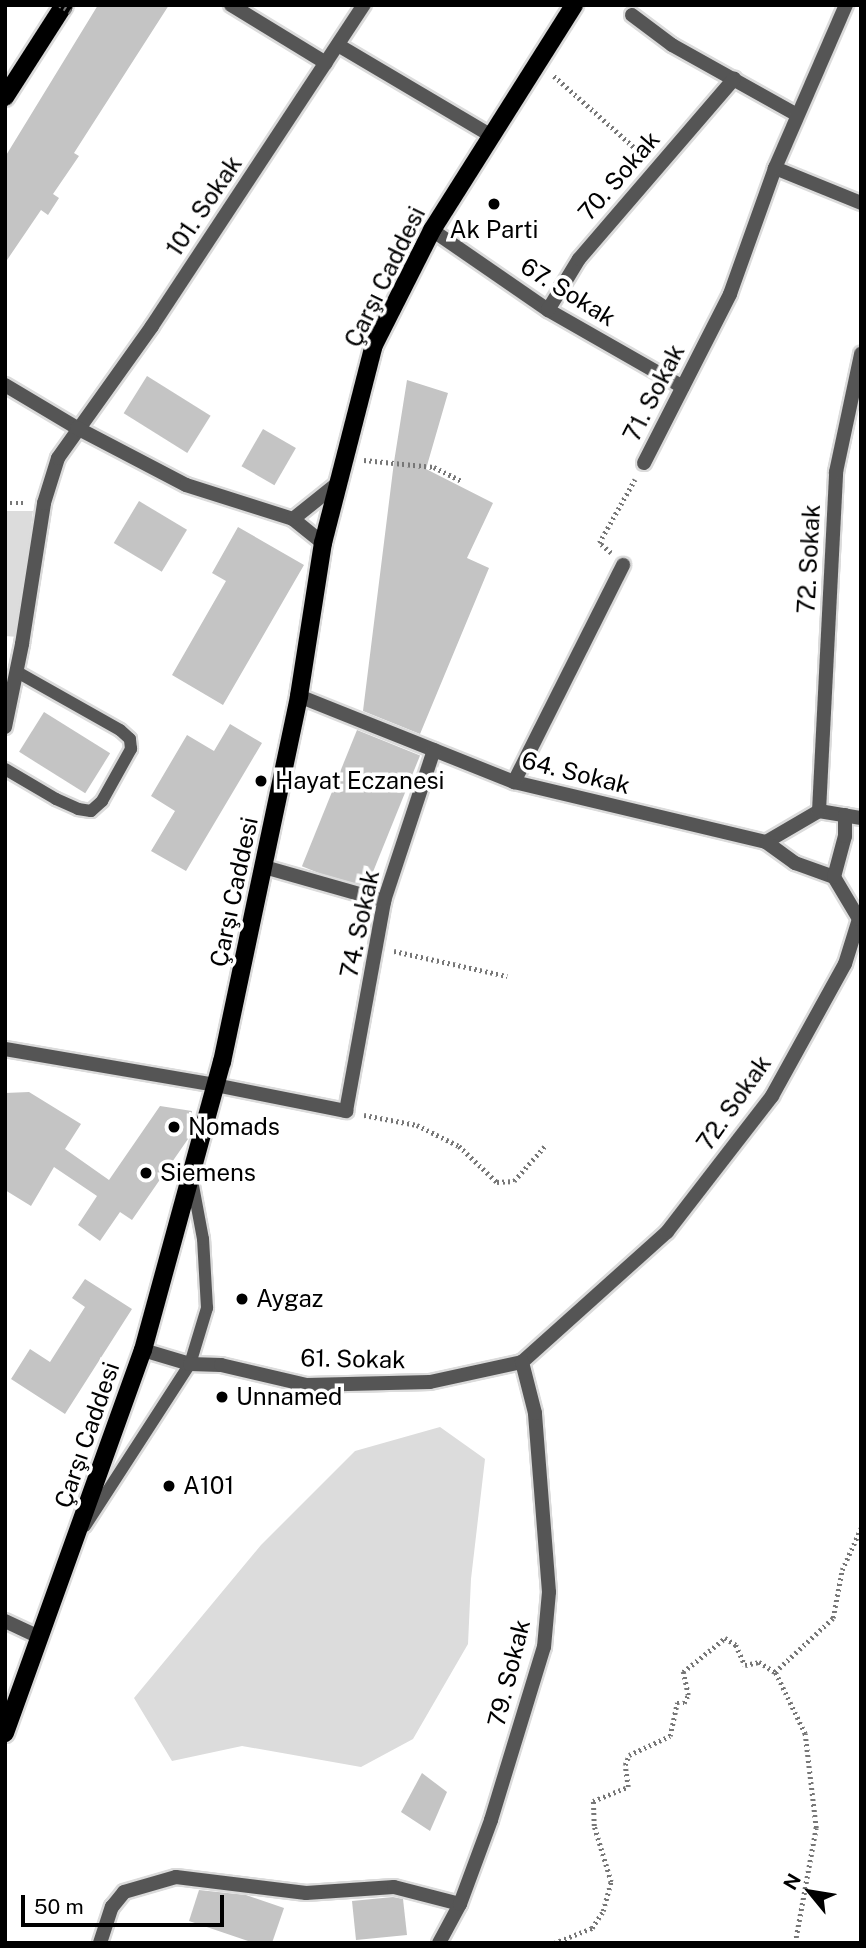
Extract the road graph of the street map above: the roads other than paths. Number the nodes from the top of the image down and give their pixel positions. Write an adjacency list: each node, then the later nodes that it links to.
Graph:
1 (231, 5): 8 (street)
2 (364, 5): 7 (street, 101. Sokak)
3 (574, 5): 12 (main road, Çarşı Caddesi)
4 (846, 5): 11 (street, 71. Sokak)
5 (66, 8): 10 (main road)
6 (632, 15): 9 (street)
7 (338, 45): 8 (street, 101. Sokak); 12 (street)
8 (326, 63): 20 (street, 101. Sokak)
9 (734, 79): 11 (street); 16 (street, 70. Sokak)
10 (5, 97)
11 (797, 115): 13 (street, 71. Sokak)
12 (490, 135): 15 (main road, Çarşı Caddesi)
13 (775, 168): 14 (street); 19 (street, 71. Sokak)
14 (861, 203)
15 (432, 230): 16 (street, 67. Sokak); 22 (main road, Çarşı Caddesi)
16 (548, 310): 19 (street, 67. Sokak)
17 (861, 354): 32 (street, 72. Sokak)
18 (5, 385): 20 (street)
19 (684, 387): 21 (street, 71. Sokak)
20 (77, 428): 23 (street); 26 (street, 101. Sokak)
21 (644, 463)
22 (338, 483): 23 (street); 24 (main road, Çarşı Caddesi)
23 (293, 519): 24 (street)
24 (323, 543): 27 (main road, Çarşı Caddesi)
25 (622, 565): 31 (street)
26 (17, 672): 28 (street, 101. Sokak); 30 (lane)
27 (299, 696): 29 (street, 64. Sokak); 36 (main road, Çarşı Caddesi)
28 (5, 727)
29 (433, 750): 31 (street, 64. Sokak); 38 (street, 74. Sokak)
30 (5, 769)
31 (514, 782): 35 (street, 64. Sokak)
32 (819, 811): 33 (street); 35 (street)
33 (845, 815): 34 (street); 37 (street)
34 (861, 818)
35 (766, 842): 37 (street)
36 (264, 867): 38 (street); 40 (main road, Çarşı Caddesi)
37 (834, 877): 43 (street, 72. Sokak)
38 (384, 901): 40 (street, 74. Sokak)
39 (5, 1049): 40 (street)
40 (215, 1084): 41 (main road, Çarşı Caddesi)
41 (190, 1173): 42 (main road, Çarşı Caddesi); 44 (lane)
42 (142, 1350): 44 (street, 61. Sokak); 45 (main road, Çarşı Caddesi)
43 (522, 1362): 44 (street, 61. Sokak); 49 (street, 79. Sokak)
44 (190, 1364): 45 (lane)
45 (79, 1535): 47 (main road, Çarşı Caddesi)
46 (5, 1621): 47 (street)
47 (40, 1637): 48 (main road, Çarşı Caddesi)
48 (5, 1733)
49 (460, 1904): 50 (street); 51 (street, 79. Sokak)
50 (100, 1943)
51 (439, 1943)

